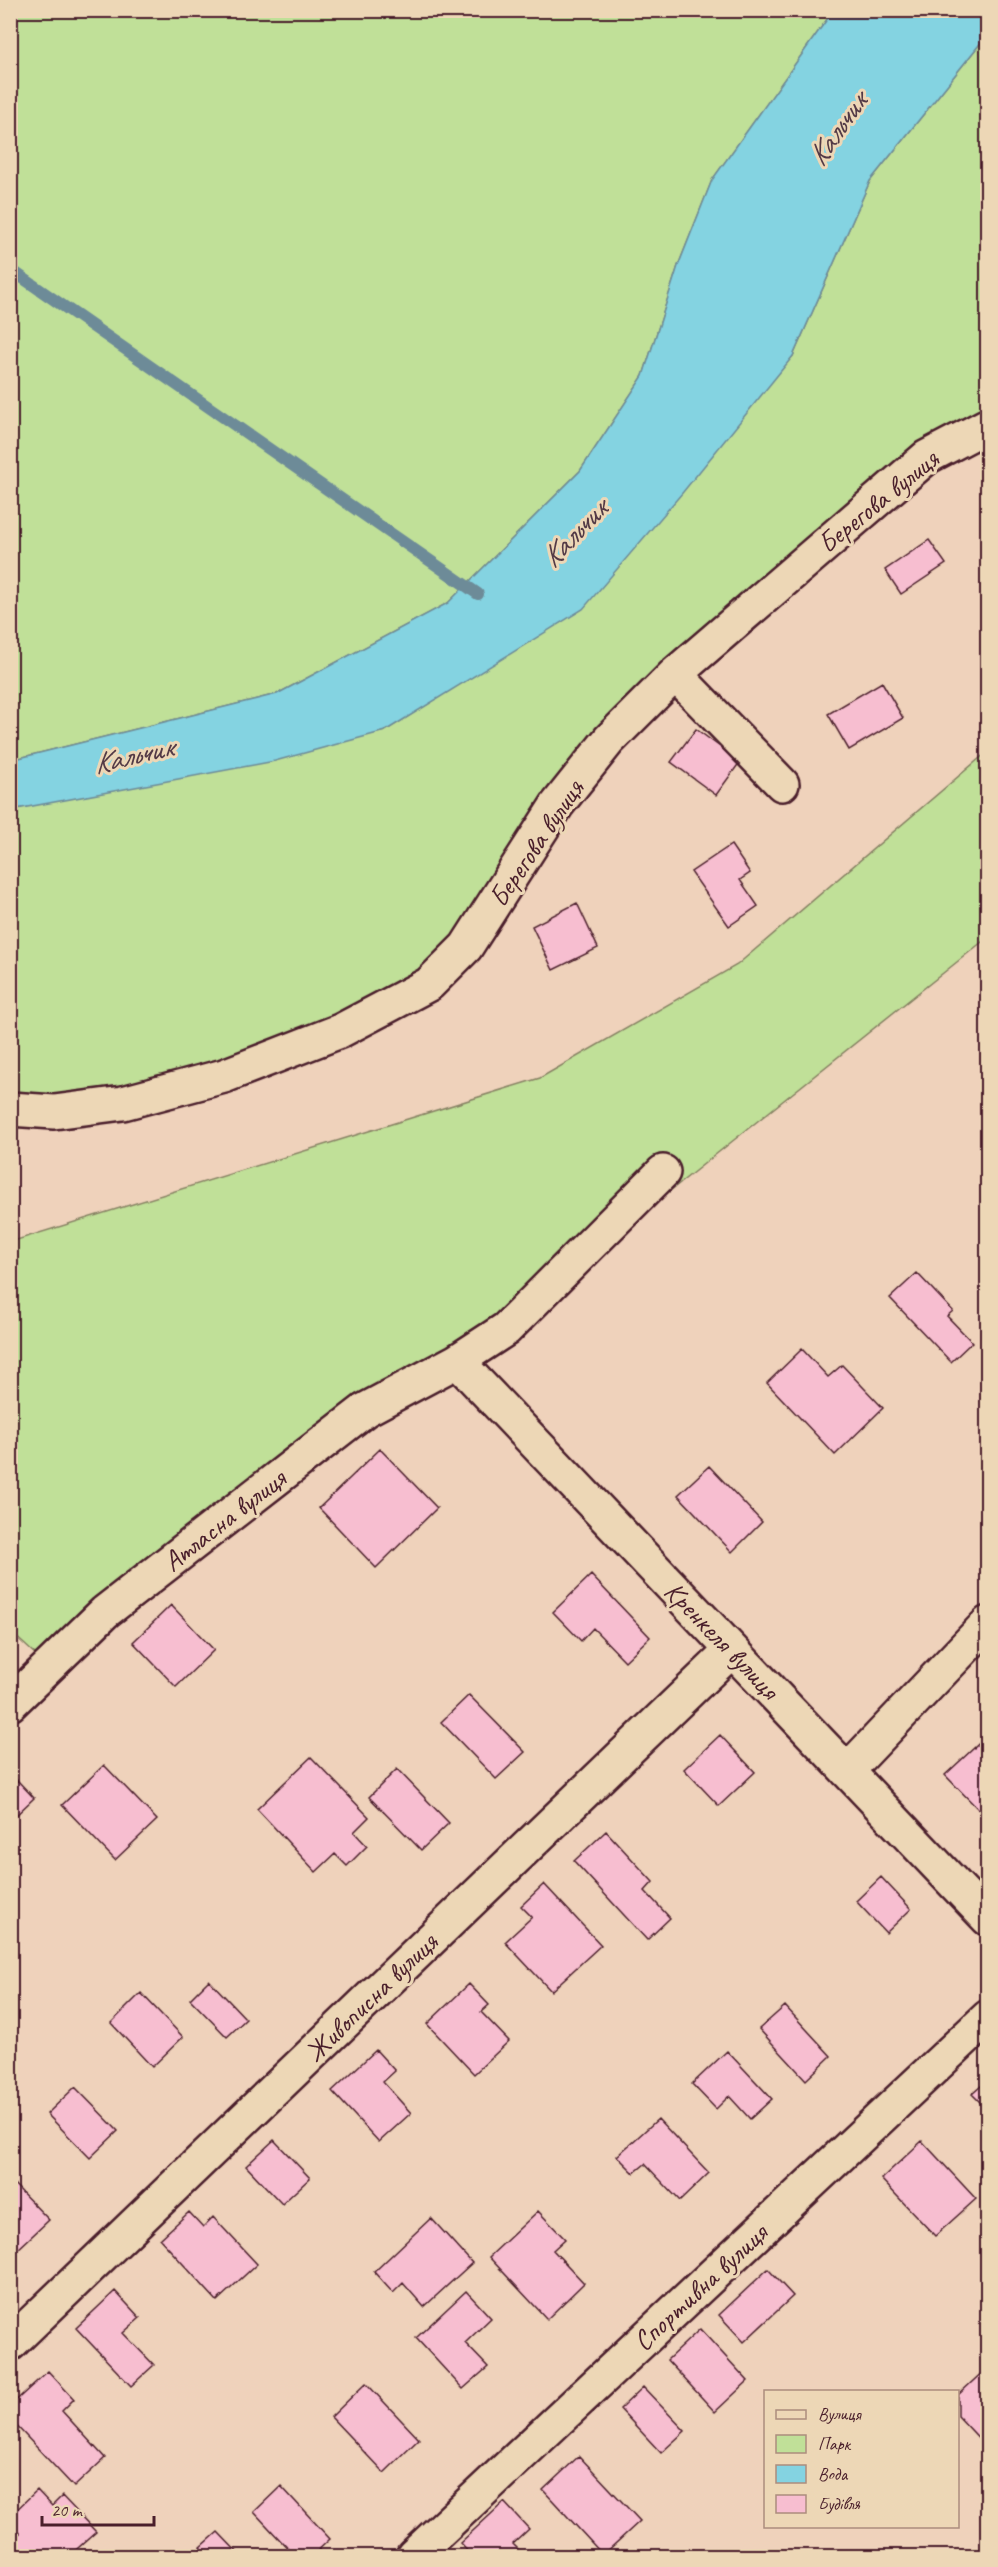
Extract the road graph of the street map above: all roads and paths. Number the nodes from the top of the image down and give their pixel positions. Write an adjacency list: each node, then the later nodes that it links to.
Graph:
1 (987, 425): 2 (street, Берегова вулиця)
2 (675, 674): 3 (street); 4 (street, Берегова вулиця)
3 (782, 784)
4 (10, 1109)
5 (663, 1172): 6 (street, Атласна вулиця)
6 (457, 1361): 8 (street, Кренкеля вулиця); 9 (street, Атласна вулиця)
7 (987, 1623): 10 (street)
8 (732, 1650): 10 (street, Кренкеля вулиця); 13 (street, Живописна вулиця)
9 (10, 1704)
10 (847, 1771): 11 (street, Кренкеля вулиця)
11 (987, 1918)
12 (987, 2017): 14 (street, Спортивна вулиця)
13 (10, 2344)
14 (413, 2556)

